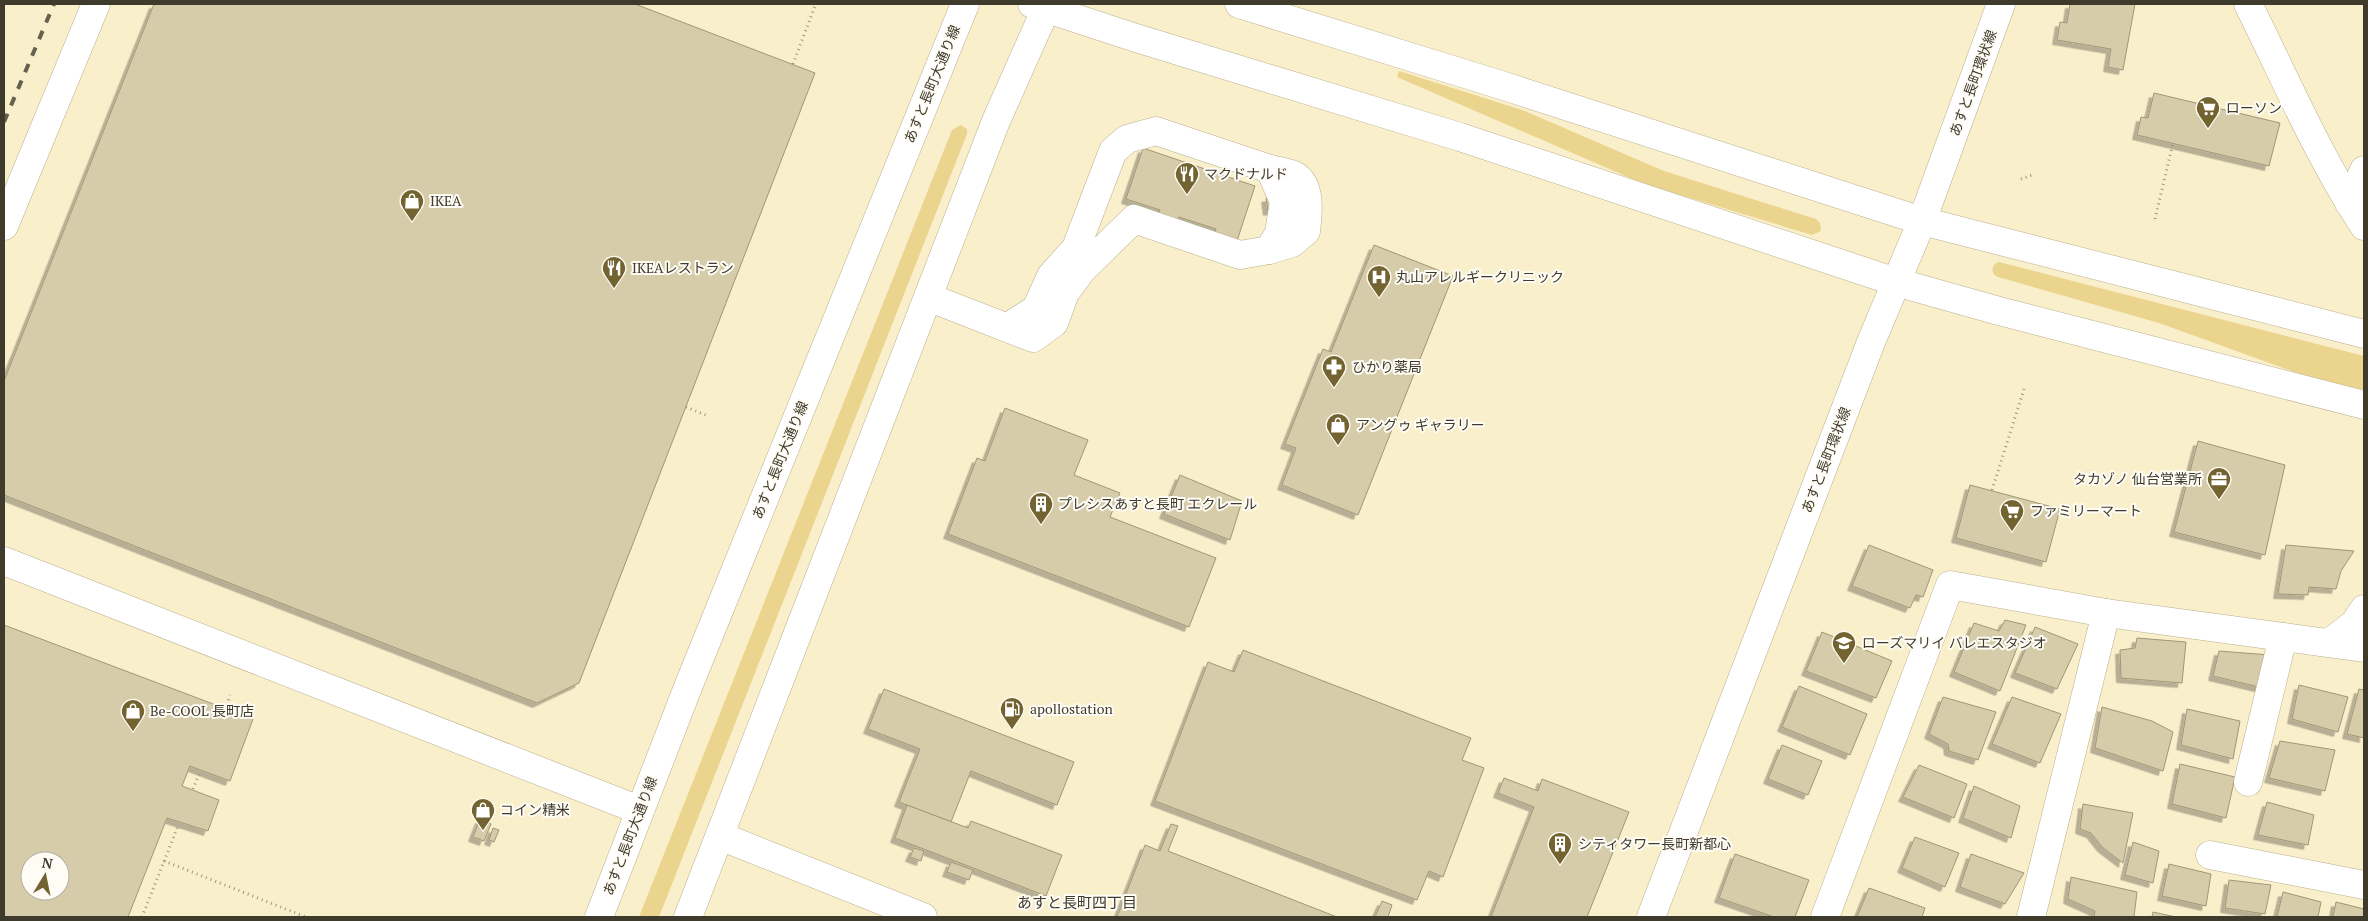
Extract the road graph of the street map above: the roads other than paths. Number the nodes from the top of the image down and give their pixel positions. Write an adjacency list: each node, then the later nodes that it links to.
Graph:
1 (96, 4): 10 (street)
2 (965, 4): 24 (street, あすと長町大通り線)
3 (1239, 4): 9 (street)
4 (2001, 4): 9 (street, あすと長町環状線)
5 (2248, 4): 8 (street)
6 (1042, 5): 12 (street); 13 (street)
7 (2364, 170): 8 (street)
8 (2349, 203): 11 (street)
9 (1922, 221): 12 (street, あすと長町環状線); 15 (street)
10 (4, 226)
11 (2364, 226)
12 (1896, 282): 16 (street); 31 (street, あすと長町環状線)
13 (928, 297): 14 (street); 25 (street)
14 (1008, 327): 14 (street)
15 (2364, 334)
16 (2364, 405)
17 (4, 561): 24 (street)
18 (2364, 609): 21 (street)
19 (2106, 614): 20 (street); 32 (street); 33 (street)
20 (2283, 637): 21 (street); 23 (street)
21 (2329, 643): 22 (street)
22 (2364, 648)
23 (2248, 782)
24 (639, 810): 28 (street, あすと長町大通り線)
25 (720, 836): 29 (street); 30 (street)
26 (2210, 855): 27 (street)
27 (2364, 885)
28 (599, 917)
29 (688, 917)
30 (923, 917)
31 (1650, 917)
32 (1825, 917)
33 (2031, 917)

